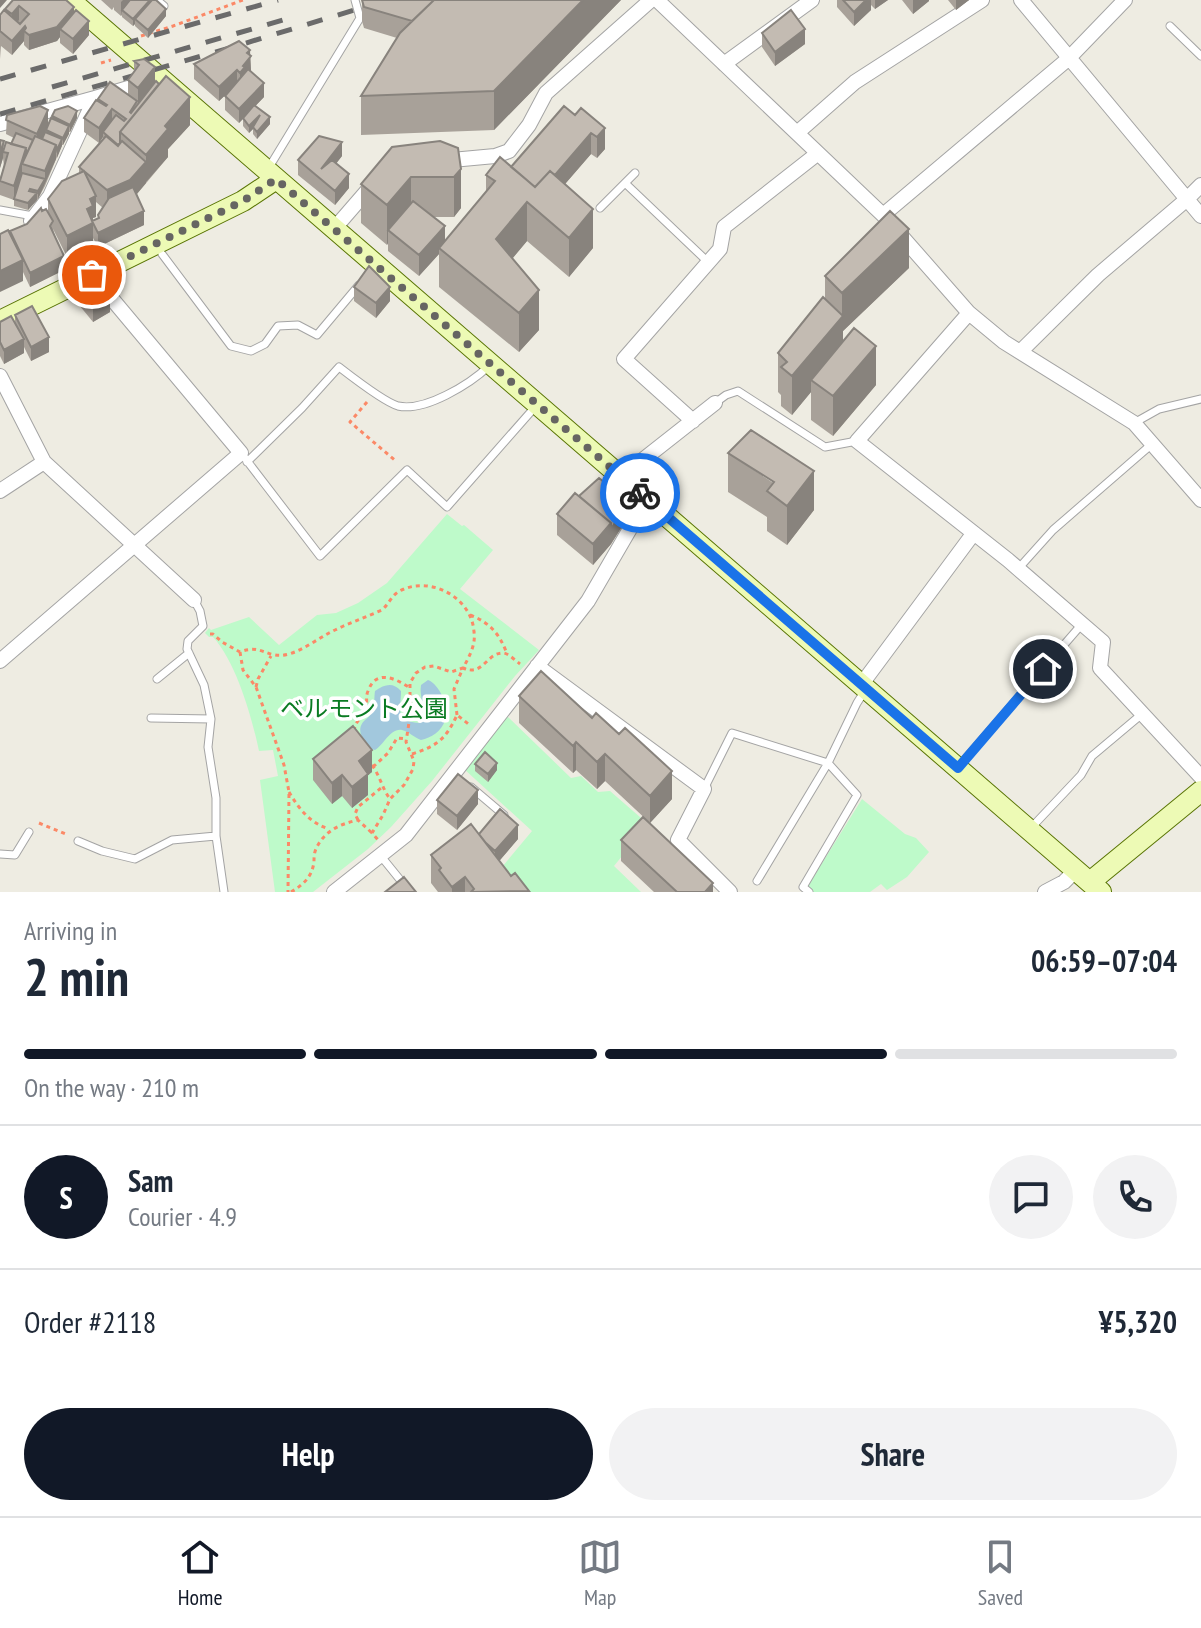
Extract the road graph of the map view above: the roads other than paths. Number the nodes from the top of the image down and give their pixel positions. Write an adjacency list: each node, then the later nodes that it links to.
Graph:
1 (70, 0): 12 (street)
2 (355, 0): 19 (lane)
3 (657, 0): 11 (street); 17 (street)
4 (812, 0): 11 (street)
5 (982, 0): 15 (street)
6 (1021, 0): 10 (street)
7 (1125, 0): 10 (street)
8 (1170, 26): 9 (lane)
9 (1201, 56)
10 (1068, 59): 23 (street); 26 (street)
11 (724, 64): 15 (street)
12 (161, 79): 13 (street); 19 (street)
13 (95, 98): 14 (street); 28 (street)
14 (0, 124)
15 (797, 133): 16 (street)
16 (817, 154): 26 (street); 32 (street)
17 (419, 162)
18 (635, 173): 21 (lane)
19 (271, 175): 29 (street); 34 (street)
20 (379, 176): 29 (street)
21 (625, 183): 24 (lane); 32 (lane)
22 (1201, 185): 23 (street)
23 (1186, 200): 27 (street); 37 (street)
24 (600, 208)
25 (0, 210): 28 (lane)
26 (883, 215): 35 (street)
27 (1201, 216)
28 (35, 217): 30 (street)
29 (334, 229): 33 (street)
30 (23, 231)
31 (162, 254): 33 (lane)
32 (708, 262): 44 (street)
33 (375, 264): 38 (street)
34 (92, 275): 36 (street); 48 (street)
35 (969, 313): 37 (street); 46 (street)
36 (0, 321)
37 (1020, 352): 45 (street)
38 (491, 365): 43 (street); 48 (lane)
39 (0, 376): 40 (street)
40 (5, 396): 49 (street)
41 (1201, 399): 45 (lane)
42 (715, 403): 44 (street); 46 (lane)
43 (537, 404): 48 (lane); 50 (street)
44 (693, 421): 50 (street)
45 (1134, 423): 47 (street)
46 (857, 441): 54 (street)
47 (1152, 444): 53 (street); 56 (lane)
48 (244, 457): 55 (street)
49 (44, 462): 51 (street); 55 (street)
50 (621, 477): 52 (street)
51 (0, 491)
52 (648, 500): 61 (street); 63 (street)
53 (1201, 500)
54 (973, 534): 56 (street); 63 (street)
55 (134, 545): 57 (street); 60 (street)
56 (1018, 569): 58 (street)
57 (194, 600): 59 (lane)
58 (1082, 624): 64 (street); 68 (lane)
59 (189, 653): 62 (lane); 66 (lane)
60 (0, 661)
61 (532, 668): 69 (street); 71 (street)
62 (157, 679)
63 (864, 687): 67 (lane); 68 (street)
64 (1142, 714): 70 (street); 74 (lane)
65 (151, 718): 66 (lane)
66 (211, 719): 76 (lane)
67 (828, 763): 71 (lane); 80 (lane); 82 (lane)
68 (958, 768): 74 (street)
69 (454, 773): 73 (lane); 78 (street)
70 (1201, 777)
71 (704, 789): 86 (street)
72 (1201, 791): 81 (street)
73 (510, 820)
74 (1029, 830): 81 (street)
75 (29, 832): 79 (lane)
76 (216, 836): 77 (lane); 83 (lane)
77 (78, 841)
78 (381, 851): 84 (street); 85 (lane)
79 (0, 854)
80 (757, 881)
81 (1089, 881): 87 (street)
82 (804, 890)
83 (224, 892)
84 (334, 892)
85 (410, 892)
86 (730, 892)
87 (1045, 892)

